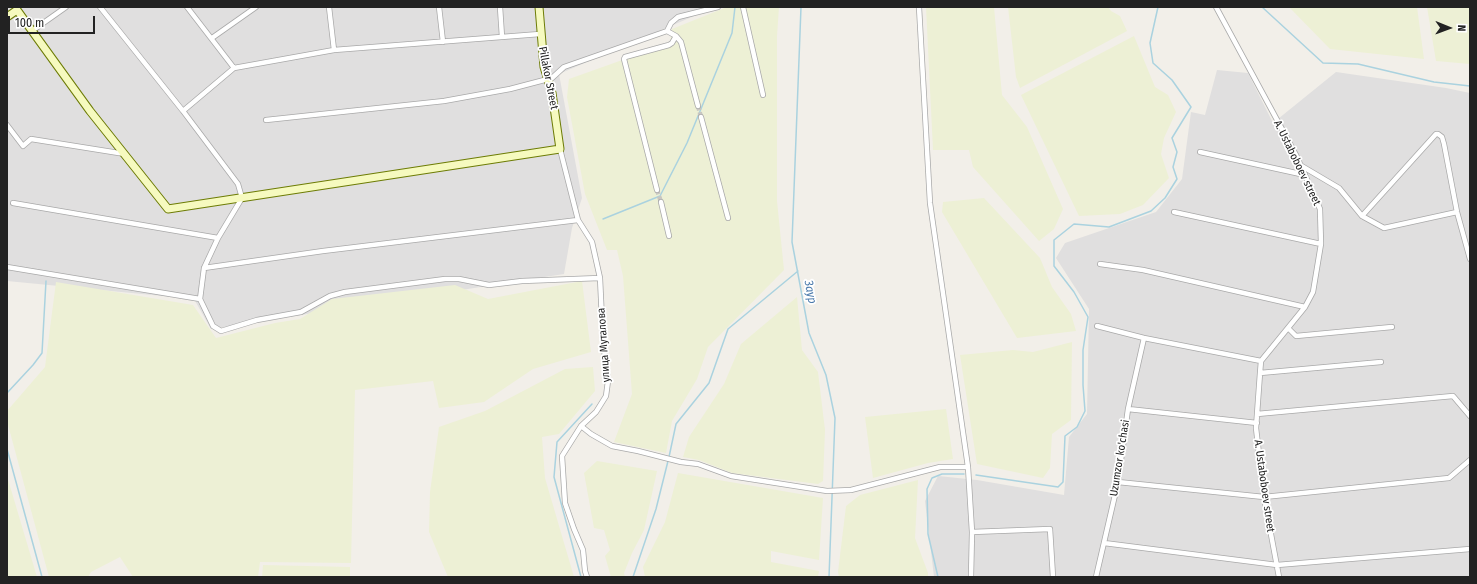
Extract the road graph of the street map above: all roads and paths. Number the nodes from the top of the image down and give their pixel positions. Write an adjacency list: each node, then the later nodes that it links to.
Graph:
1 (66, 7): 14 (street)
2 (100, 7): 26 (street)
3 (187, 7): 19 (street)
4 (256, 7): 19 (street)
5 (329, 7): 21 (street)
6 (439, 7): 20 (street)
7 (500, 7): 17 (street)
8 (539, 7): 16 (street, Pillakor Street)
9 (718, 7): 15 (street)
10 (743, 7): 24 (street)
11 (919, 7): 67 (street)
12 (1216, 7): 33 (street, A. Ustaboboev street)
13 (7, 17): 14 (street)
14 (32, 31): 32 (street)
15 (667, 31): 18 (street); 23 (street)
16 (540, 34): 17 (street); 23 (street, Pillakor Street)
17 (502, 36): 20 (street)
18 (676, 36): 25 (street); 35 (street)
19 (212, 38): 22 (street)
20 (444, 42): 21 (street)
21 (334, 50): 22 (street)
22 (234, 68): 26 (street)
23 (547, 80): 28 (street); 30 (street, Pillakor Street)
24 (763, 95)
25 (698, 106)
26 (183, 111): 36 (street)
27 (701, 117): 42 (street)
28 (266, 120)
29 (7, 125): 32 (street)
30 (560, 149): 36 (street); 43 (street, улица Муталова)
31 (1200, 152): 34 (street)
32 (125, 154): 36 (street)
33 (1300, 165): 34 (street, A. Ustaboboev street); 41 (street)
34 (1305, 175): 46 (street, A. Ustaboboev street)
35 (657, 190)
36 (242, 198): 45 (street)
37 (661, 202): 44 (street)
38 (13, 203): 45 (street)
39 (1174, 212): 46 (street)
40 (1457, 212): 41 (street); 41 (street); 47 (street)
41 (1362, 216)
42 (728, 218)
43 (578, 220): 50 (street); 51 (street, улица Муталова)
44 (669, 236)
45 (218, 238): 50 (street)
46 (1321, 244): 53 (street, A. Ustaboboev street)
47 (1470, 259)
48 (1100, 264): 53 (street)
49 (7, 266): 52 (street)
50 (204, 268): 52 (street)
51 (600, 278): 52 (street); 65 (street, улица Муталова)
52 (200, 299)
53 (1304, 307): 56 (street, A. Ustaboboev street)
54 (1097, 326): 57 (street)
55 (1392, 327): 56 (street)
56 (1288, 328): 58 (street, A. Ustaboboev street)
57 (1144, 338): 58 (street); 61 (street, Uzumzor ko'chasi)
58 (1261, 361): 60 (street, A. Ustaboboev street)
59 (1382, 362): 60 (street)
60 (1260, 374): 62 (street, A. Ustaboboev street)
61 (1128, 409): 64 (street); 68 (street, Uzumzor ko'chasi)
62 (1257, 414): 63 (street); 64 (street, A. Ustaboboev street)
63 (1470, 416)
64 (1256, 423): 69 (street, A. Ustaboboev street)
65 (581, 426): 67 (street); 74 (street, улица Муталова)
66 (1470, 460): 69 (street)
67 (968, 467): 70 (street)
68 (1118, 482): 69 (street); 71 (street, Uzumzor ko'chasi)
69 (1264, 497): 73 (street, A. Ustaboboev street)
70 (972, 532): 75 (street); 76 (street)
71 (1104, 543): 73 (street); 77 (street, Uzumzor ko'chasi)
72 (1470, 549): 73 (street)
73 (1277, 565): 78 (street, A. Ustaboboev street)
74 (587, 577)
75 (971, 577)
76 (1053, 577)
77 (1096, 577)
78 (1279, 577)

